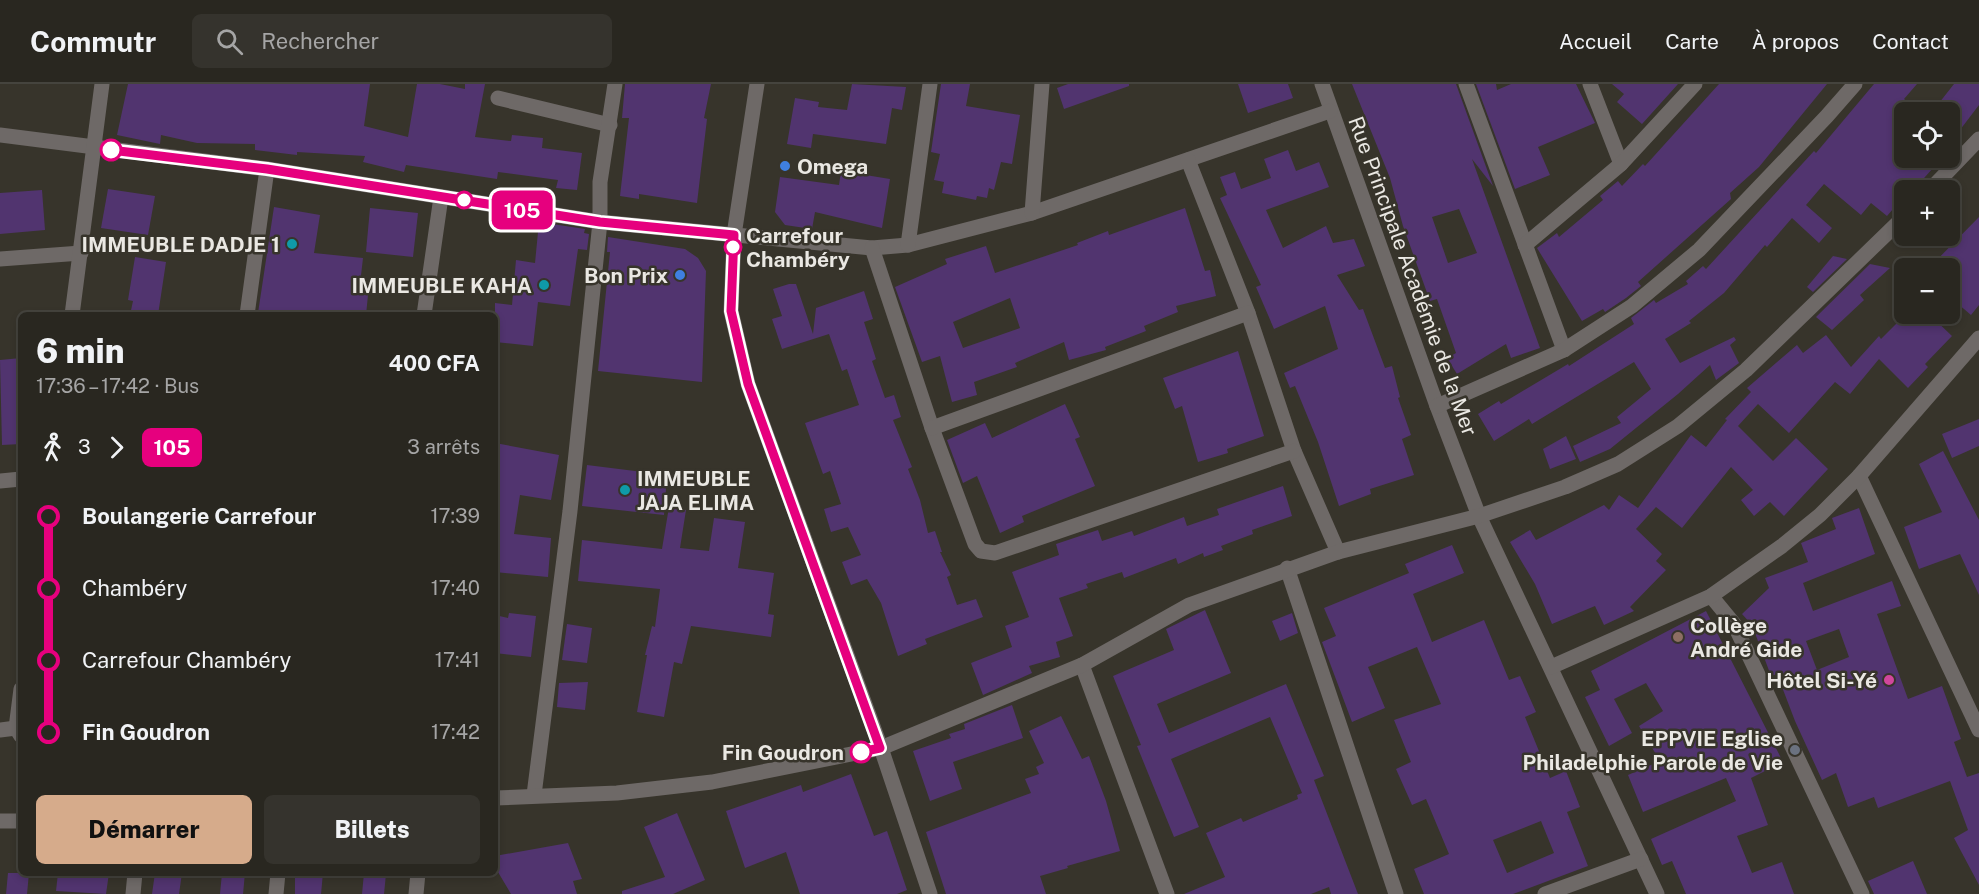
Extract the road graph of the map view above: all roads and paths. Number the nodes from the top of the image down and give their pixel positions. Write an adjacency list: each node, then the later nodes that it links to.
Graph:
1 (102, 84): 16 (street)
2 (615, 84): 13 (street)
3 (757, 84): 25 (street)
4 (930, 84): 27 (street)
5 (1042, 84): 22 (street)
6 (1322, 84): 12 (street)
7 (1466, 84): 26 (street)
8 (1590, 84): 18 (street)
9 (1695, 84): 18 (street)
10 (1855, 84): 36 (street)
11 (498, 98): 13 (street)
12 (1330, 111): 17 (street, Rue Principale Académie de la Mer); 37 (street, Rue Principale Académie de la Mer)
13 (610, 125): 23 (street)
14 (0, 135): 16 (street, Rue Principale Académie de la Mer)
15 (1979, 139): 20 (street)
16 (93, 148): 19 (street, Rue Principale Académie de la Mer); 29 (street)
17 (1188, 160): 22 (street, Rue Principale Académie de la Mer); 34 (street)
18 (1621, 164): 26 (street)
19 (267, 169): 21 (street, Rue Principale Académie de la Mer); 32 (street)
20 (1940, 180)
21 (441, 197): 23 (street, Rue Principale Académie de la Mer); 33 (street)
22 (1032, 213): 27 (street, Rue Principale Académie de la Mer)
23 (600, 222): 25 (street, Rue Principale Académie de la Mer); 53 (street)
24 (1894, 227): 43 (street)
25 (734, 235): 28 (street, Rue Principale Académie de la Mer); 52 (street)
26 (1525, 244): 36 (street)
27 (908, 245): 28 (street, Rue Principale Académie de la Mer)
28 (872, 248): 38 (street)
29 (81, 253): 30 (street); 31 (street)
30 (0, 260)
31 (72, 312)
32 (247, 312)
33 (424, 312)
34 (1248, 313): 38 (street); 39 (street)
35 (1979, 338): 40 (street)
36 (1564, 350): 37 (street)
37 (1437, 406): 43 (street, Rue Principale Académie de la Mer)
38 (932, 428): 39 (street)
39 (1294, 450): 44 (street)
40 (1859, 476): 46 (street); 50 (street)
41 (18, 479): 42 (street)
42 (0, 481)
43 (1479, 516): 44 (street); 48 (street, Rue Principale Académie de la Mer)
44 (1338, 552): 45 (street)
45 (1287, 568): 47 (street); 66 (street)
46 (1711, 596): 48 (street); 69 (street)
47 (1082, 665): 52 (street); 65 (street)
48 (1551, 667): 57 (street, Rue Principale Académie de la Mer)
49 (0, 730): 51 (street)
50 (1979, 730)
51 (18, 732)
52 (880, 748): 53 (street); 64 (street)
53 (534, 795): 54 (street)
54 (498, 798)
55 (0, 821): 56 (street)
56 (18, 821)
57 (1641, 859): 67 (street); 68 (street, Rue Principale Académie de la Mer)
58 (135, 876): 61 (street)
59 (278, 876): 62 (street)
60 (418, 876): 63 (street)
61 (133, 894)
62 (276, 894)
63 (416, 894)
64 (928, 894)
65 (1167, 894)
66 (1396, 894)
67 (1545, 894)
68 (1657, 894)
69 (1862, 894)

